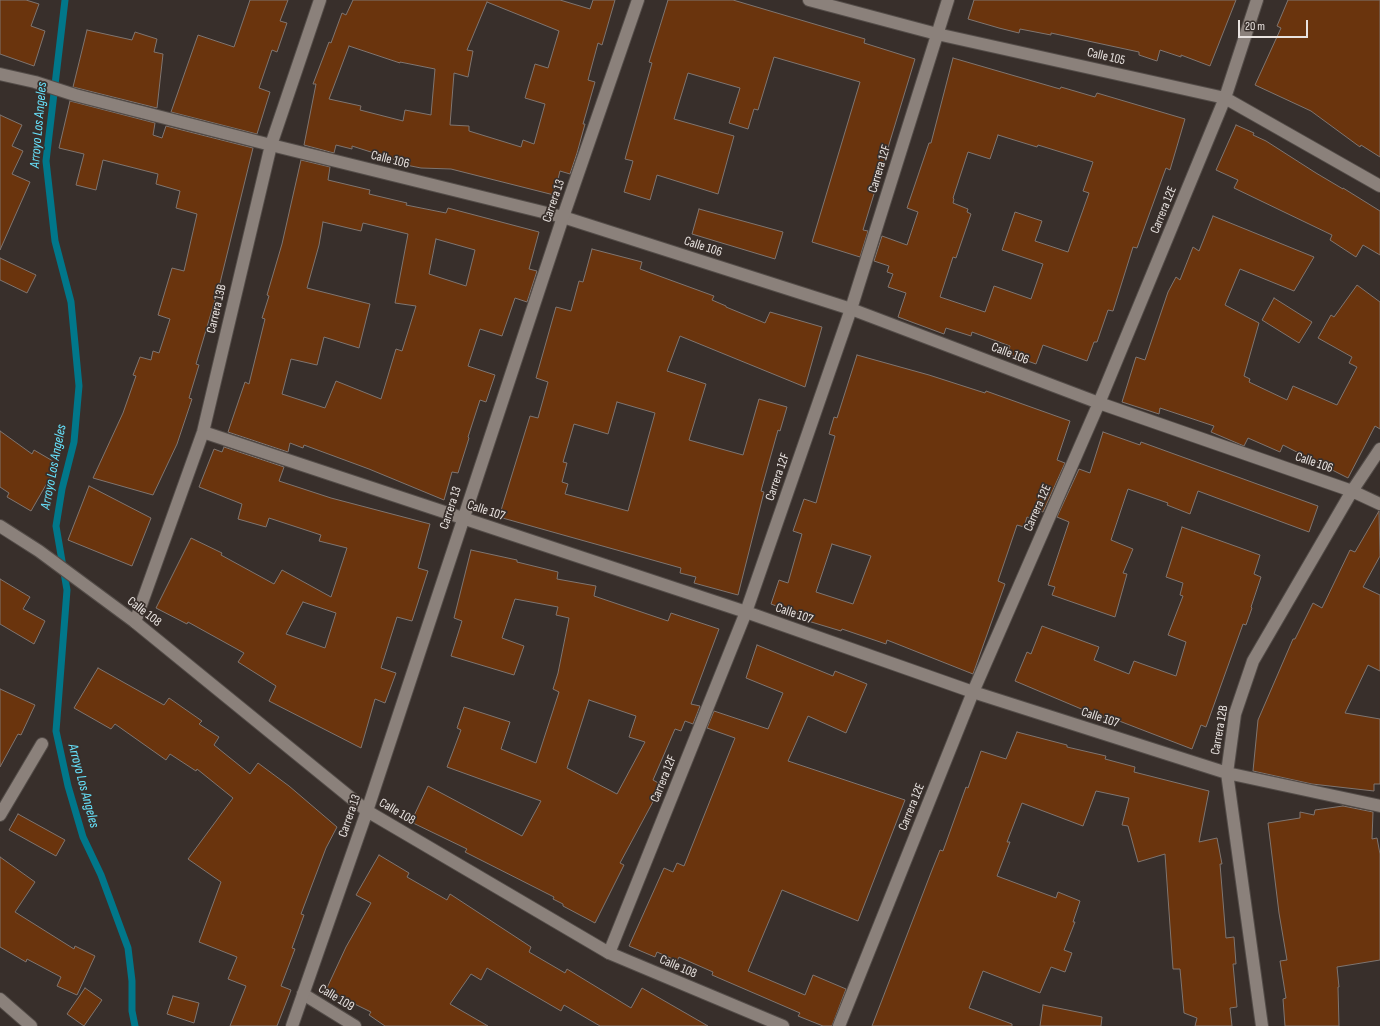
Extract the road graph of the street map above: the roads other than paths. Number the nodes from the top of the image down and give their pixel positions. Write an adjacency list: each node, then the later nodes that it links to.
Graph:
1 (320, 0): 9 (street, Carrera 13B)
2 (638, 0): 11 (street, Carrera 13)
3 (809, 0): 6 (street, Calle 105)
4 (948, 0): 6 (street, Carrera 12F)
5 (1257, 0): 8 (street, Carrera 12E)
6 (937, 34): 8 (street, Calle 105); 12 (street, Carrera 12F)
7 (0, 74): 9 (street, Calle 106)
8 (1225, 98): 10 (street, Calle 105); 13 (street, Carrera 12E)
9 (271, 145): 11 (street, Calle 106); 14 (street, Carrera 13B)
10 (1380, 186)
11 (563, 217): 12 (street, Calle 106); 18 (street, Carrera 13)
12 (851, 309): 13 (street, Calle 106); 20 (street, Carrera 12F)
13 (1100, 403): 16 (street, Calle 106); 22 (street, Carrera 12E)
14 (203, 432): 18 (street, Calle 107); 21 (street, Carrera 13B)
15 (1380, 449): 16 (street, Carrera 12B)
16 (1352, 491): 17 (street, Calle 106); 24 (street, Carrera 12B)
17 (1380, 504)
18 (462, 517): 20 (street, Calle 107); 26 (street, Carrera 13)
19 (0, 526): 21 (street, Calle 108)
20 (746, 612): 22 (street, Calle 107); 28 (street, Carrera 12F)
21 (135, 622): 26 (street, Calle 108)
22 (973, 692): 24 (street, Calle 107); 35 (street, Carrera 12E)
23 (42, 744): 27 (street)
24 (1227, 773): 25 (street, Calle 107); 36 (street, Carrera 12B)
25 (1380, 806)
26 (367, 811): 28 (street, Calle 108); 29 (street, Carrera 13)
27 (0, 815)
28 (609, 953): 34 (street, Calle 108)
29 (303, 994): 32 (street, Carrera 13); 33 (street, Calle 109)
30 (0, 1000): 31 (street)
31 (31, 1026)
32 (292, 1026)
33 (355, 1026)
34 (783, 1026)
35 (838, 1026)
36 (1262, 1026)

